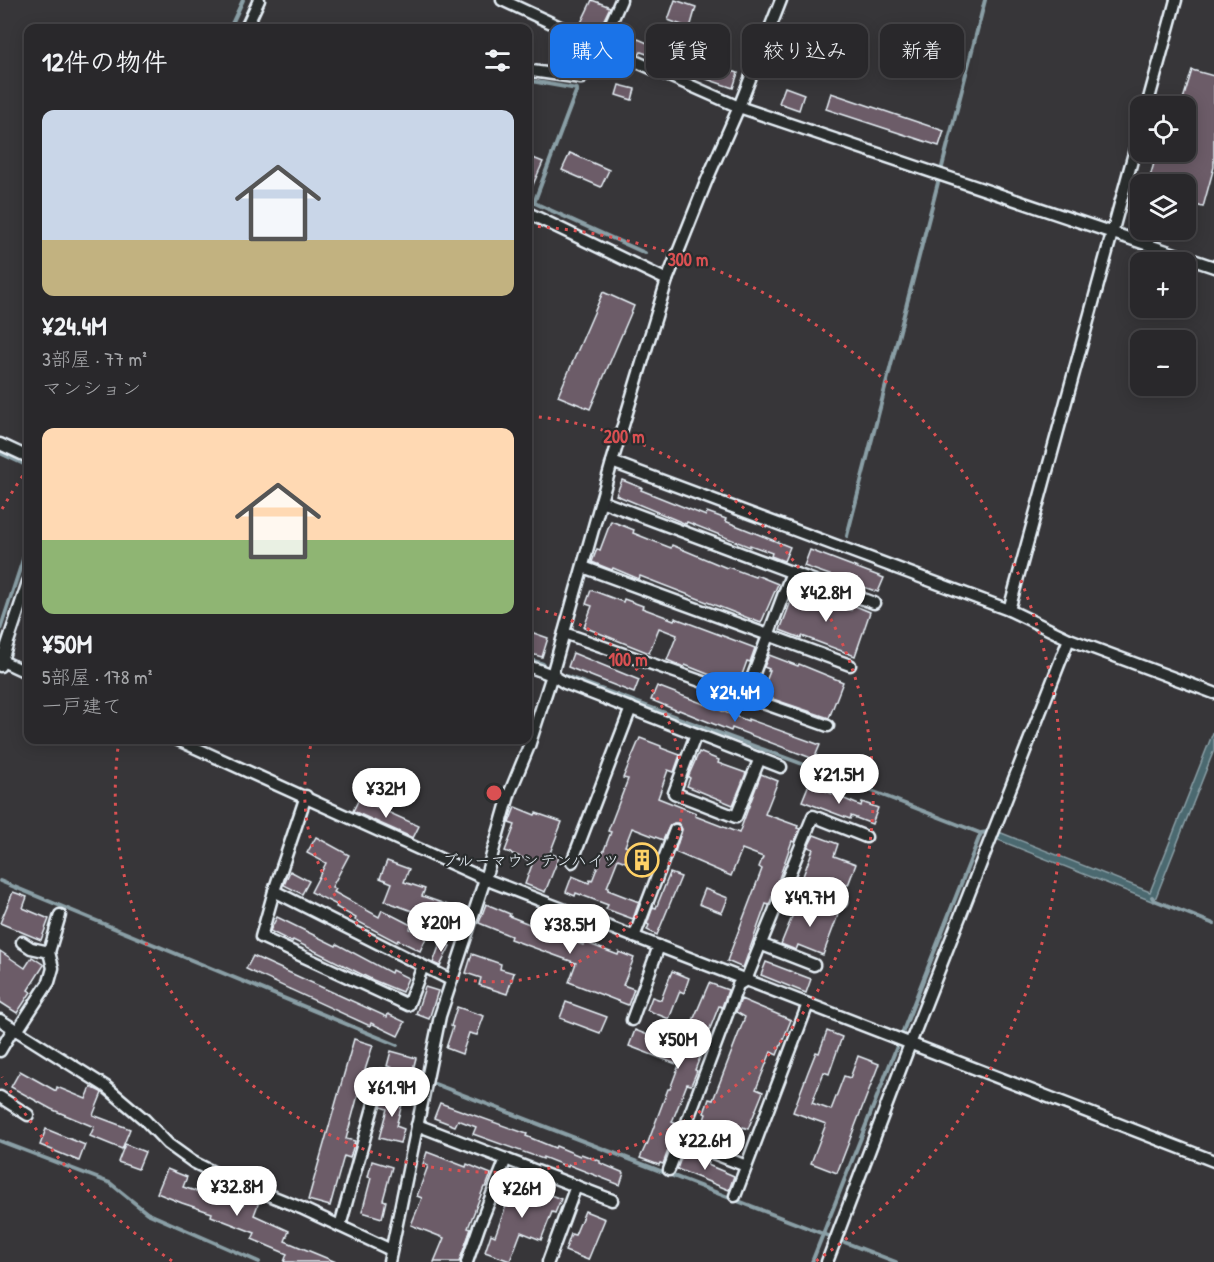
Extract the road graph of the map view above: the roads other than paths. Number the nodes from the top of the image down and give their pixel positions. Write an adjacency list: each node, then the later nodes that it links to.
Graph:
1 (259, 0): 6 (street)
2 (502, 0): 7 (street)
3 (621, 0): 8 (street)
4 (781, 0): 13 (street)
5 (1176, 0): 12 (street)
6 (248, 24)
7 (554, 24)
8 (611, 24)
9 (634, 61): 13 (street)
10 (532, 71): 11 (street)
11 (550, 74)
12 (1150, 96)
13 (739, 107): 16 (street); 18 (street)
14 (1131, 162): 16 (street)
15 (532, 215): 18 (street)
16 (1112, 232): 17 (street); 27 (street)
17 (1214, 267)
18 (667, 280): 21 (street)
19 (0, 444): 20 (street)
20 (24, 455)
21 (612, 462): 22 (street); 27 (street)
22 (601, 501): 23 (street); 24 (street)
23 (583, 567): 28 (street); 29 (street)
24 (792, 572): 26 (street); 29 (street)
25 (24, 594): 31 (street)
26 (874, 603)
27 (1009, 610): 30 (street)
28 (564, 633): 35 (street); 37 (street)
29 (768, 635): 32 (street); 37 (street)
30 (1069, 639): 36 (street); 68 (street)
31 (1, 662): 34 (street)
32 (850, 665)
33 (532, 668): 35 (street)
34 (24, 671)
35 (552, 675): 38 (street); 41 (street)
36 (1214, 693)
37 (745, 697): 39 (street)
38 (631, 708): 40 (street); 49 (street)
39 (828, 726)
40 (696, 734): 44 (street); 44 (street)
41 (532, 737)
42 (187, 744): 46 (street)
43 (530, 744): 50 (street)
44 (760, 758): 45 (street)
45 (781, 766)
46 (306, 796): 50 (street); 52 (street)
47 (675, 830): 55 (street)
48 (866, 837): 51 (street)
49 (572, 862)
50 (485, 879): 55 (street); 62 (street)
51 (786, 880): 53 (street); 57 (street)
52 (274, 891): 61 (street); 61 (street)
53 (840, 902)
54 (60, 915): 59 (street)
55 (634, 937): 58 (street)
56 (22, 942): 59 (street)
57 (760, 944): 60 (street); 63 (street)
58 (659, 946): 63 (street); 66 (street)
59 (49, 952): 67 (street)
60 (814, 965)
61 (423, 966): 62 (street)
62 (451, 980): 70 (street)
63 (746, 980): 64 (street); 74 (street)
64 (808, 1004): 68 (street); 77 (street)
65 (0, 1020): 67 (street)
66 (632, 1020)
67 (15, 1030): 69 (street); 82 (street)
68 (910, 1044): 76 (street); 87 (street)
69 (0, 1051)
70 (424, 1087): 73 (street); 82 (street)
71 (0, 1097): 72 (street)
72 (28, 1115)
73 (417, 1125): 75 (street); 83 (street)
74 (680, 1140): 77 (street); 78 (street)
75 (506, 1159): 79 (street); 85 (street)
76 (1214, 1161)
77 (746, 1166): 80 (street)
78 (669, 1170)
79 (576, 1186): 81 (street); 86 (street)
80 (735, 1196)
81 (612, 1200)
82 (340, 1226): 83 (street)
83 (391, 1250): 84 (street)
84 (389, 1262)
85 (467, 1262)
86 (548, 1262)
87 (827, 1262)

